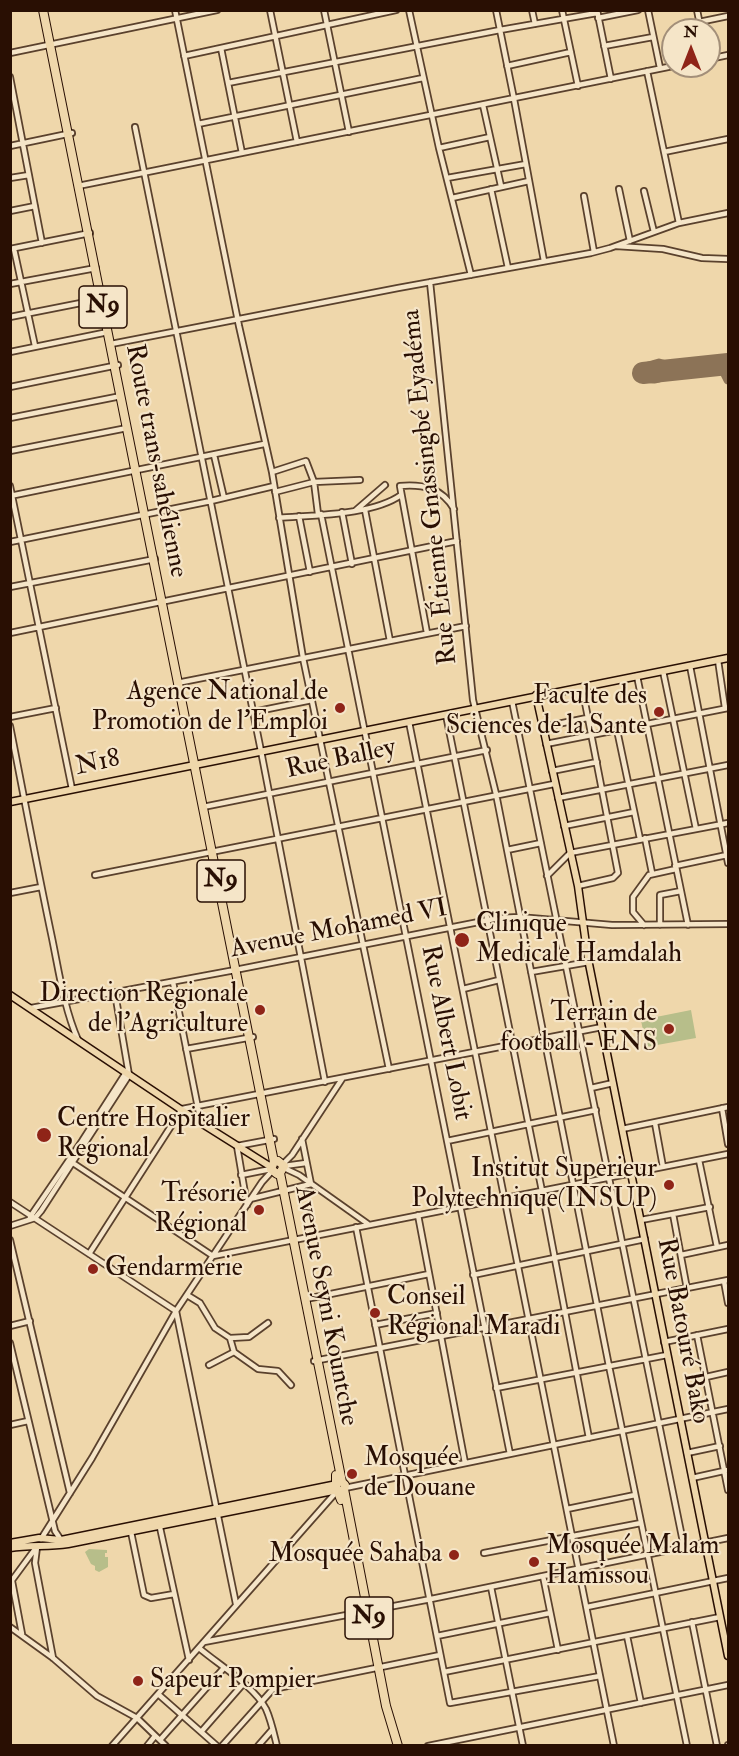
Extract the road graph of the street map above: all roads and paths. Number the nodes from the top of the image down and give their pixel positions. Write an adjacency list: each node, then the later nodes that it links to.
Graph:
1 (45, 10): 24 (highway, Route trans-sahélienne / N9)
2 (175, 10): 16 (street)
3 (217, 10): 16 (street)
4 (270, 10): 22 (street)
5 (324, 10): 20 (street)
6 (353, 10): 18 (street)
7 (396, 10): 14 (street)
8 (409, 10): 26 (street)
9 (496, 10): 21 (street)
10 (532, 10): 19 (street)
11 (562, 10): 17 (street)
12 (638, 10): 15 (street)
13 (648, 10): 23 (street)
14 (380, 12): 18 (street)
15 (597, 14): 17 (street); 25 (street)
16 (177, 19): 24 (street); 30 (street)
17 (564, 19): 19 (street); 28 (street)
18 (354, 20): 20 (street)
19 (535, 24): 21 (street)
20 (327, 26): 22 (street); 31 (street)
21 (500, 30): 26 (street); 32 (street)
22 (275, 37): 27 (street); 35 (street)
23 (653, 37): 25 (street); 33 (street)
24 (52, 45): 29 (street); 52 (highway, Route trans-sahélienne / N9)
25 (604, 46): 37 (street)
26 (417, 47): 31 (street); 36 (street)
27 (221, 48): 30 (street); 39 (street)
28 (571, 52): 32 (street); 40 (street)
29 (10, 53)
30 (184, 57): 49 (street)
31 (334, 63): 35 (street); 41 (street)
32 (507, 66): 42 (street)
33 (660, 68): 34 (street)
34 (647, 71): 37 (street); 59 (street)
35 (282, 73): 39 (street); 43 (street)
36 (423, 78): 41 (street); 47 (street)
37 (611, 79): 40 (street)
38 (11, 82): 45 (street)
39 (228, 84): 48 (street)
40 (578, 86): 42 (street)
41 (341, 95): 43 (street); 51 (street)
42 (514, 99): 44 (street); 62 (street)
43 (289, 105): 48 (street); 55 (street)
44 (483, 105): 47 (street); 53 (street)
45 (17, 113): 46 (street); 56 (street)
46 (10, 114)
47 (432, 115): 51 (street); 58 (street)
48 (235, 116): 49 (street); 60 (street)
49 (198, 124): 61 (street)
50 (135, 127): 64 (street)
51 (349, 132): 55 (street)
52 (70, 134): 56 (street); 69 (highway, Route trans-sahélienne / N9)
53 (490, 137): 58 (street); 63 (street)
54 (729, 139): 59 (street)
55 (297, 142): 60 (street)
56 (23, 143): 57 (street); 65 (street)
57 (10, 146)
58 (439, 148): 67 (street)
59 (664, 152): 79 (street)
60 (242, 153): 61 (street)
61 (206, 160): 64 (street); 98 (street)
62 (525, 164): 63 (street); 68 (street)
63 (497, 169): 67 (street); 70 (street)
64 (144, 172): 69 (street); 99 (street)
65 (29, 175): 66 (street); 76 (street)
66 (10, 178)
67 (447, 178): 75 (street)
68 (529, 182): 70 (street); 88 (street)
69 (80, 186): 81 (highway, Route trans-sahélienne / N9)
70 (501, 186): 71 (street)
71 (491, 189): 75 (street); 90 (street)
72 (619, 189): 82 (street)
73 (644, 191): 80 (street)
74 (584, 196): 86 (street)
75 (452, 198): 91 (street)
76 (35, 206): 77 (street); 83 (street)
77 (10, 212)
78 (729, 213): 79 (street)
79 (679, 223): 80 (street)
80 (654, 232): 82 (street)
81 (89, 233): 83 (street); 89 (highway, Route trans-sahélienne / N9)
82 (630, 241): 84 (street)
83 (42, 243): 85 (street)
84 (615, 246): 86 (street); 87 (street)
85 (12, 249): 92 (street)
86 (594, 252): 88 (street)
87 (729, 259)
88 (544, 261): 90 (street)
89 (97, 267): 92 (street); 95 (highway, Route trans-sahélienne / N9); 101 (highway, Route trans-sahélienne / N9)
90 (507, 268): 91 (street)
91 (471, 274): 93 (street)
92 (22, 282): 94 (street); 96 (street)
93 (430, 282): 98 (street); 125 (street, Rue Étienne Gnassingbé Eyadéma)
94 (10, 284)
95 (101, 299): 96 (street); 100 (highway, Route trans-sahélienne / N9)
96 (29, 314): 97 (street); 102 (street)
97 (10, 317)
98 (238, 319): 99 (street); 109 (street)
99 (176, 331): 101 (street); 112 (street)
100 (108, 332): 101 (highway, Route trans-sahélienne / N9); 102 (street)
101 (112, 344): 104 (highway, Route trans-sahélienne / N9)
102 (35, 346): 103 (street)
103 (10, 352)
104 (116, 365): 105 (street); 106 (highway, Route trans-sahélienne / N9); 113 (highway, Route trans-sahélienne / N9)
105 (10, 387)
106 (121, 396): 107 (street); 108 (highway, Route trans-sahélienne / N9)
107 (10, 418)
108 (127, 428): 110 (street); 113 (highway, Route trans-sahélienne / N9)
109 (264, 444): 111 (street); 114 (street)
110 (10, 451)
111 (214, 455): 112 (street); 122 (street)
112 (202, 458): 113 (street); 123 (street)
113 (138, 471): 121 (street); 128 (highway, Route trans-sahélienne / N9)
114 (272, 472): 116 (street); 119 (street)
115 (360, 480): 116 (street)
116 (314, 482): 119 (street); 129 (street, Rue Albert Lobit)
117 (385, 485): 126 (street)
118 (10, 486): 121 (street)
119 (275, 489): 122 (street); 131 (street)
120 (401, 495): 124 (street); 125 (street); 135 (street)
121 (12, 496): 132 (street)
122 (224, 498): 123 (street)
123 (211, 501): 128 (street); 144 (street)
124 (365, 510): 126 (street); 137 (street)
125 (455, 510): 133 (street, Rue Étienne Gnassingbé Eyadéma)
126 (355, 511): 127 (street)
127 (342, 512): 129 (street); 138 (street)
128 (146, 514): 132 (street); 136 (highway, Route trans-sahélienne / N9)
129 (320, 514): 130 (street); 139 (street, Rue Albert Lobit)
130 (299, 516): 131 (street); 140 (street)
131 (279, 518): 141 (street)
132 (22, 540): 134 (street); 142 (street)
133 (457, 541): 135 (street); 146 (street, Rue Étienne Gnassingbé Eyadéma)
134 (10, 542)
135 (413, 551): 137 (street); 149 (street)
136 (155, 559): 142 (street); 145 (highway, Route trans-sahélienne / N9)
137 (375, 559): 138 (street); 150 (street)
138 (352, 564): 139 (street)
139 (332, 568): 140 (street); 151 (street, Rue Albert Lobit)
140 (310, 572): 141 (street)
141 (289, 576): 144 (street); 152 (street)
142 (30, 584): 143 (street); 147 (street)
143 (10, 587)
144 (227, 589): 145 (street); 156 (street)
145 (164, 601): 147 (street); 159 (highway, Avenue Seyni Kountche / N9)
146 (466, 626): 149 (street); 165 (street, Rue Étienne Gnassingbé Eyadéma)
147 (39, 627): 148 (street); 164 (street)
148 (10, 633)
149 (427, 633): 150 (street)
150 (390, 641): 151 (street)
151 (348, 650): 152 (street); 178 (street, Rue Albert Lobit)
152 (303, 658): 156 (street); 162 (street)
153 (729, 658): 154 (main road, N18)
154 (718, 660): 155 (main road, N18); 166 (street)
155 (690, 666): 157 (main road, N18); 168 (street)
156 (244, 669): 159 (street); 167 (street)
157 (663, 671): 158 (main road, N18); 172 (street)
158 (637, 676): 160 (main road, N18); 174 (street)
159 (179, 683): 188 (highway, Avenue Seyni Kountche / N9)
160 (582, 687): 161 (main road, N18); 171 (street)
161 (536, 695): 163 (main road, N18); 176 (main road, Rue Batouré Bako)
162 (312, 700): 167 (street); 180 (street)
163 (512, 701): 165 (main road, N18); 199 (street)
164 (56, 708): 170 (street); 201 (street)
165 (475, 708): 169 (main road, N18); 182 (street, Rue Étienne Gnassingbé Eyadéma)
166 (727, 708): 168 (street)
167 (253, 712): 183 (street)
168 (699, 713): 172 (street); 191 (street)
169 (446, 715): 173 (main road, N18); 184 (street)
170 (10, 717)
171 (587, 718): 176 (street); 179 (street)
172 (673, 718): 174 (street); 193 (street)
173 (409, 722): 178 (main road, N18); 189 (street)
174 (646, 723): 177 (street); 195 (street)
175 (10, 726): 185 (street)
176 (543, 727): 181 (main road, Rue Batouré Bako)
177 (617, 730): 179 (street); 197 (street)
178 (364, 731): 180 (main road, N18); 194 (street, Rue Albert Lobit)
179 (591, 735): 181 (street); 187 (street)
180 (321, 739): 183 (main road, N18); 196 (street)
181 (546, 744): 192 (main road, Rue Batouré Bako)
182 (487, 750): 184 (street, Rue Balley); 202 (street, Rue Étienne Gnassingbé Eyadéma)
183 (261, 751): 188 (main road, N18); 203 (street)
184 (454, 758): 189 (street, Rue Balley); 207 (street)
185 (17, 759): 186 (street); 205 (street)
186 (10, 760)
187 (597, 762): 192 (street); 200 (street)
188 (196, 764): 201 (main road, N18); 208 (highway, Avenue Seyni Kountche / N9)
189 (416, 765): 194 (street, Rue Balley); 209 (street)
190 (729, 765): 191 (street)
191 (711, 768): 193 (street); 214 (street)
192 (552, 771): 198 (main road, Rue Batouré Bako)
193 (685, 772): 195 (street); 217 (street)
194 (372, 774): 196 (street, Rue Balley); 211 (street, Rue Albert Lobit)
195 (657, 778): 197 (street); 218 (street)
196 (330, 782): 203 (street, Rue Balley); 215 (street)
197 (628, 783): 200 (street); 210 (street)
198 (554, 784): 199 (street); 204 (main road, Rue Batouré Bako)
199 (531, 788): 202 (street); 221 (street)
200 (602, 788): 204 (street); 212 (street)
201 (72, 789): 205 (main road, N18)
202 (496, 794): 207 (street); 223 (street, Rue Étienne Gnassingbé Eyadéma)
203 (268, 795): 208 (street, Rue Balley); 220 (street)
204 (558, 798): 216 (main road, Rue Batouré Bako)
205 (25, 799): 206 (main road, N18); 233 (street)
206 (10, 802)
207 (462, 802): 209 (street); 237 (street)
208 (205, 807): 224 (highway, Avenue Seyni Kountche / N9)
209 (426, 809): 211 (street); 244 (street)
210 (634, 812): 212 (street); 219 (street)
211 (381, 818): 215 (street); 245 (street, Rue Albert Lobit)
212 (607, 818): 216 (street); 222 (street)
213 (729, 823): 214 (street)
214 (721, 824): 217 (street); 226 (street)
215 (338, 826): 220 (street); 246 (street)
216 (564, 826): 225 (main road, Rue Batouré Bako)
217 (696, 829): 218 (street)
218 (668, 834): 219 (street); 228 (street)
219 (642, 838): 222 (street); 229 (street)
220 (277, 839): 224 (street); 247 (street)
221 (541, 843): 223 (street); 231 (street)
222 (613, 844): 225 (street); 232 (street)
223 (507, 850): 236 (street, Rue Étienne Gnassingbé Eyadéma)
224 (214, 852): 230 (street); 250 (highway, Avenue Seyni Kountche / N9)
225 (570, 853): 231 (street); 232 (main road, Rue Batouré Bako)
226 (727, 855): 227 (street); 228 (street)
227 (729, 863)
228 (675, 867): 229 (street); 234 (street)
229 (652, 873): 243 (street)
230 (95, 875)
231 (547, 876): 238 (street)
232 (578, 886): 239 (main road, Rue Batouré Bako)
233 (41, 887): 235 (street); 257 (street)
234 (681, 891): 241 (street); 242 (street)
235 (10, 893)
236 (519, 917): 237 (street, Avenue Mohamed VI); 238 (street, Avenue Mohamed VI); 251 (street, Rue Étienne Gnassingbé Eyadéma)
237 (486, 920): 244 (street, Avenue Mohamed VI); 252 (street)
238 (556, 920): 239 (street, Avenue Mohamed VI); 249 (street)
239 (582, 923): 243 (street, Avenue Mohamed VI); 248 (main road, Rue Batouré Bako)
240 (729, 924): 242 (street, Avenue Mohamed VI)
241 (660, 925): 242 (street, Avenue Mohamed VI); 243 (street, Avenue Mohamed VI)
242 (688, 925)
243 (644, 926)
244 (450, 928): 245 (street, Avenue Mohamed VI); 254 (street)
245 (406, 936): 246 (street, Avenue Mohamed VI); 267 (street, Rue Albert Lobit)
246 (362, 945): 247 (street, Avenue Mohamed VI); 268 (street)
247 (301, 957): 250 (street, Avenue Mohamed VI); 271 (street)
248 (589, 962): 249 (street); 259 (main road, Rue Batouré Bako)
249 (566, 966): 251 (street); 260 (street)
250 (238, 970): 253 (street, Avenue Mohamed VI); 261 (highway, Avenue Seyni Kountche / N9)
251 (531, 972): 262 (street, Rue Étienne Gnassingbé Eyadéma)
252 (499, 980): 254 (street); 264 (street)
253 (173, 982): 255 (street, Avenue Mohamed VI); 265 (street)
254 (463, 988): 266 (street)
255 (115, 993): 257 (street, Avenue Mohamed VI); 269 (street)
256 (10, 994): 258 (main road)
257 (66, 1002): 258 (street, Avenue Mohamed VI); 263 (street)
258 (32, 1008): 263 (main road)
259 (602, 1027): 260 (street); 272 (main road, Rue Batouré Bako)
260 (580, 1031): 262 (street); 273 (street)
261 (251, 1037): 265 (street); 274 (highway, Avenue Seyni Kountche / N9)
262 (544, 1039): 264 (street); 281 (street, Rue Étienne Gnassingbé Eyadéma)
263 (78, 1041): 269 (main road)
264 (512, 1045): 266 (street); 284 (street)
265 (186, 1049): 277 (street)
266 (475, 1052): 267 (street); 286 (street)
267 (431, 1061): 268 (street); 289 (street, Rue Albert Lobit)
268 (389, 1069): 270 (street)
269 (128, 1072): 275 (street); 279 (main road)
270 (342, 1079): 271 (street); 288 (street)
271 (325, 1082): 274 (street)
272 (613, 1083): 273 (street); 285 (main road, Rue Batouré Bako)
273 (591, 1088): 280 (street)
274 (262, 1095): 277 (street); 287 (highway, Avenue Seyni Kountche / N9)
275 (110, 1102): 294 (street); 314 (street)
276 (729, 1107): 278 (street)
277 (197, 1108): 279 (street); 282 (street)
278 (722, 1108): 283 (street); 290 (street)
279 (182, 1109): 282 (main road); 306 (street)
280 (596, 1110): 281 (street); 300 (street)
281 (560, 1117): 284 (street); 302 (street, Rue Étienne Gnassingbé Eyadéma)
282 (201, 1123): 291 (main road)
283 (654, 1123): 285 (street); 297 (street)
284 (528, 1124): 286 (street); 303 (street)
285 (622, 1129): 298 (main road, Rue Batouré Bako)
286 (490, 1131): 289 (street); 305 (street)
287 (271, 1139): 291 (street); 296 (highway, Avenue Seyni Kountche / N9)
288 (302, 1139): 295 (street); 296 (street)
289 (447, 1141): 310 (street, Rue Albert Lobit)
290 (729, 1144)
291 (237, 1146): 296 (main road); 299 (street)
292 (729, 1154): 293 (street)
293 (699, 1160): 297 (street); 311 (street)
294 (73, 1163): 306 (street); 314 (street)
295 (306, 1163): 296 (street); 301 (street)
296 (278, 1167): 299 (street); 301 (street); 304 (highway, Avenue Seyni Kountche / N9); 307 (street)
297 (663, 1167): 298 (street)
298 (631, 1173): 300 (street); 315 (main road, Rue Batouré Bako)
299 (241, 1175): 309 (street)
300 (609, 1178): 302 (street); 322 (street)
301 (311, 1184): 304 (street); 316 (street)
302 (574, 1185): 303 (street); 325 (street, Rue Étienne Gnassingbé Eyadéma)
303 (542, 1191): 305 (street); 329 (street)
304 (282, 1192): 307 (street); 321 (highway, Avenue Seyni Kountche / N9)
305 (503, 1198): 310 (street); 330 (street)
306 (124, 1199): 326 (street); 328 (street)
307 (250, 1199): 309 (street)
308 (10, 1202): 314 (street)
309 (247, 1205): 328 (street)
310 (460, 1207): 313 (street); 332 (street, Rue Albert Lobit)
311 (710, 1208): 312 (street); 324 (street)
312 (673, 1214): 315 (street); 327 (street)
313 (418, 1215): 316 (street); 331 (street)
314 (32, 1217): 317 (street); 326 (street)
315 (640, 1220): 319 (main road, Rue Batouré Bako)
316 (369, 1224): 318 (street)
317 (10, 1226)
318 (356, 1227): 321 (street); 334 (street)
319 (645, 1239): 322 (street); 337 (main road, Rue Batouré Bako)
320 (10, 1240): 346 (street)
321 (291, 1240): 328 (street); 338 (highway, Avenue Seyni Kountche / N9); 361 (highway, Avenue Seyni Kountche / N9)
322 (621, 1244): 325 (street); 339 (street)
323 (729, 1245): 324 (street)
324 (717, 1248): 327 (street)
325 (587, 1252): 329 (street); 341 (street, Rue Étienne Gnassingbé Eyadéma)
326 (89, 1254): 342 (street)
327 (681, 1255): 335 (street)
328 (213, 1256): 336 (street)
329 (555, 1258): 330 (street); 344 (street)
330 (518, 1266): 332 (street); 345 (street)
331 (429, 1274): 334 (street); 343 (street)
332 (473, 1275): 350 (street, Rue Albert Lobit)
333 (726, 1280): 335 (street); 340 (street)
334 (367, 1286): 338 (street); 348 (street)
335 (687, 1289): 337 (street)
336 (187, 1295): 342 (street); 354 (street)
337 (655, 1295): 339 (street); 355 (main road, Rue Batouré Bako)
338 (306, 1299): 361 (highway, Avenue Seyni Kountche / N9)
339 (633, 1299): 341 (street); 360 (street)
340 (729, 1303)
341 (598, 1306): 344 (street); 363 (street, Rue Étienne Gnassingbé Eyadéma)
342 (176, 1311): 388 (street); 391 (street)
343 (436, 1313): 348 (street); 353 (street)
344 (566, 1313): 345 (street); 364 (street)
345 (528, 1319): 350 (street); 367 (street)
346 (30, 1321): 349 (street); 388 (street)
347 (268, 1323): 354 (street)
348 (375, 1325): 357 (street)
349 (10, 1326)
350 (484, 1328): 353 (street); 369 (street, Rue Albert Lobit)
351 (729, 1329): 352 (street)
352 (697, 1335): 355 (street); 366 (street)
353 (441, 1337): 357 (street); 382 (street)
354 (230, 1338): 358 (street)
355 (664, 1342): 359 (main road, Rue Batouré Bako)
356 (10, 1343): 373 (street)
357 (380, 1349): 361 (street); 384 (street)
358 (234, 1352): 362 (street); 368 (street)
359 (666, 1354): 360 (street); 372 (main road, Rue Batouré Bako)
360 (644, 1359): 363 (street); 374 (street)
361 (316, 1361): 386 (highway, Avenue Seyni Kountche / N9)
362 (208, 1365)
363 (609, 1366): 364 (street); 376 (street, Rue Étienne Gnassingbé Eyadéma)
364 (577, 1372): 367 (street); 377 (street)
365 (729, 1372): 366 (street)
366 (706, 1377): 371 (street)
367 (541, 1379): 369 (street); 378 (street)
368 (291, 1385)
369 (496, 1388): 381 (street, Rue Albert Lobit)
370 (729, 1409): 371 (street)
371 (713, 1412): 372 (street); 379 (street)
372 (680, 1419): 374 (street); 380 (main road, Rue Batouré Bako)
373 (28, 1420): 375 (street); 392 (street)
374 (658, 1424): 376 (street); 402 (street)
375 (10, 1425)
376 (622, 1431): 377 (street); 389 (street, Rue Étienne Gnassingbé Eyadéma)
377 (589, 1438): 378 (street)
378 (554, 1445): 381 (street); 390 (street)
379 (720, 1446): 380 (street); 383 (street)
380 (687, 1453): 385 (main road, Rue Batouré Bako)
381 (510, 1454): 382 (street)
382 (465, 1463): 384 (street)
383 (727, 1471): 385 (street); 387 (street)
384 (405, 1475): 386 (street); 414 (street)
385 (692, 1478): 401 (main road, Rue Batouré Bako)
386 (341, 1486): 391 (main road); 415 (street); 417 (highway, Avenue Seyni Kountche / N9)
387 (729, 1490)
388 (70, 1493): 392 (street)
389 (635, 1495): 390 (street); 394 (street, Rue Étienne Gnassingbé Eyadéma)
390 (567, 1509): 396 (street)
391 (217, 1511): 393 (main road); 415 (street)
392 (52, 1519): 398 (street); 400 (street)
393 (159, 1523): 395 (main road); 398 (main road); 413 (street)
394 (641, 1523): 396 (street); 405 (street, Rue Étienne Gnassingbé Eyadéma)
395 (131, 1532): 400 (main road); 413 (street)
396 (572, 1537): 404 (street); 406 (street)
397 (729, 1538): 401 (street)
398 (61, 1540): 400 (main road)
399 (10, 1542): 400 (main road)
400 (39, 1543): 403 (main road); 410 (street); 434 (street)
401 (705, 1543): 402 (street); 409 (main road, Rue Batouré Bako)
402 (684, 1547): 405 (street)
403 (10, 1548)
404 (484, 1553)
405 (648, 1555): 406 (street); 412 (street, Rue Étienne Gnassingbé Eyadéma)
406 (579, 1569): 407 (street); 416 (street)
407 (543, 1576): 411 (street); 418 (street)
408 (729, 1578): 409 (street)
409 (713, 1581): 412 (street); 419 (main road, Rue Batouré Bako)
410 (11, 1582): 424 (street)
411 (491, 1587): 414 (street); 421 (street)
412 (656, 1593): 416 (street); 423 (street, Rue Étienne Gnassingbé Eyadéma)
413 (174, 1594): 435 (street)
414 (431, 1599): 417 (street); 425 (street)
415 (236, 1604): 428 (street)
416 (586, 1607): 429 (street)
417 (365, 1612): 428 (street); 438 (highway, Avenue Seyni Kountche / N9)
418 (550, 1613): 421 (street); 431 (street)
419 (720, 1617): 420 (street); 427 (main road, Rue Batouré Bako)
420 (692, 1622): 423 (street); 443 (street)
421 (499, 1624): 425 (street); 436 (street)
422 (10, 1627): 424 (street)
423 (663, 1628): 426 (street); 446 (street, Rue Étienne Gnassingbé Eyadéma)
424 (22, 1634): 434 (street)
425 (437, 1636): 432 (street)
426 (627, 1636): 429 (street); 448 (street)
427 (727, 1639): 433 (main road, Rue Batouré Bako)
428 (204, 1642): 430 (street)
429 (594, 1642): 431 (street); 440 (street)
430 (199, 1648): 435 (street); 437 (street)
431 (558, 1650): 436 (street)
432 (440, 1656): 438 (street); 439 (street)
433 (729, 1656)
434 (53, 1658): 451 (street)
435 (189, 1660): 445 (street)
436 (506, 1660): 439 (street); 444 (street)
437 (223, 1669): 441 (street); 450 (street)
438 (377, 1669): 447 (street); 464 (highway, Avenue Seyni Kountche / N9); 465 (highway, Avenue Seyni Kountche / N9)
439 (444, 1672): 444 (street)
440 (600, 1676): 444 (street); 449 (street)
441 (243, 1684): 447 (street); 454 (street)
442 (729, 1685): 443 (street)
443 (705, 1690): 446 (street); 470 (street)
444 (513, 1693): 452 (street)
445 (158, 1694): 450 (street); 451 (street)
446 (678, 1695): 448 (street); 469 (street, Rue Étienne Gnassingbé Eyadéma)
447 (261, 1701): 453 (street); 461 (street)
448 (641, 1703): 449 (street)
449 (607, 1709): 452 (street); 468 (street)
450 (182, 1715): 454 (street); 456 (street)
451 (136, 1718): 455 (street); 457 (street)
452 (520, 1727): 466 (street); 467 (street)
453 (272, 1730): 462 (street); 463 (street)
454 (201, 1732): 460 (street)
455 (155, 1736): 456 (street); 458 (street)
456 (160, 1740): 459 (street)
457 (112, 1746)
458 (147, 1746)
459 (166, 1746)
460 (217, 1746)
461 (222, 1746)
462 (258, 1746)
463 (277, 1746)
464 (393, 1746)
465 (398, 1746)
466 (428, 1746)
467 (523, 1746)
468 (614, 1746)
469 (687, 1746)
470 (717, 1746)

